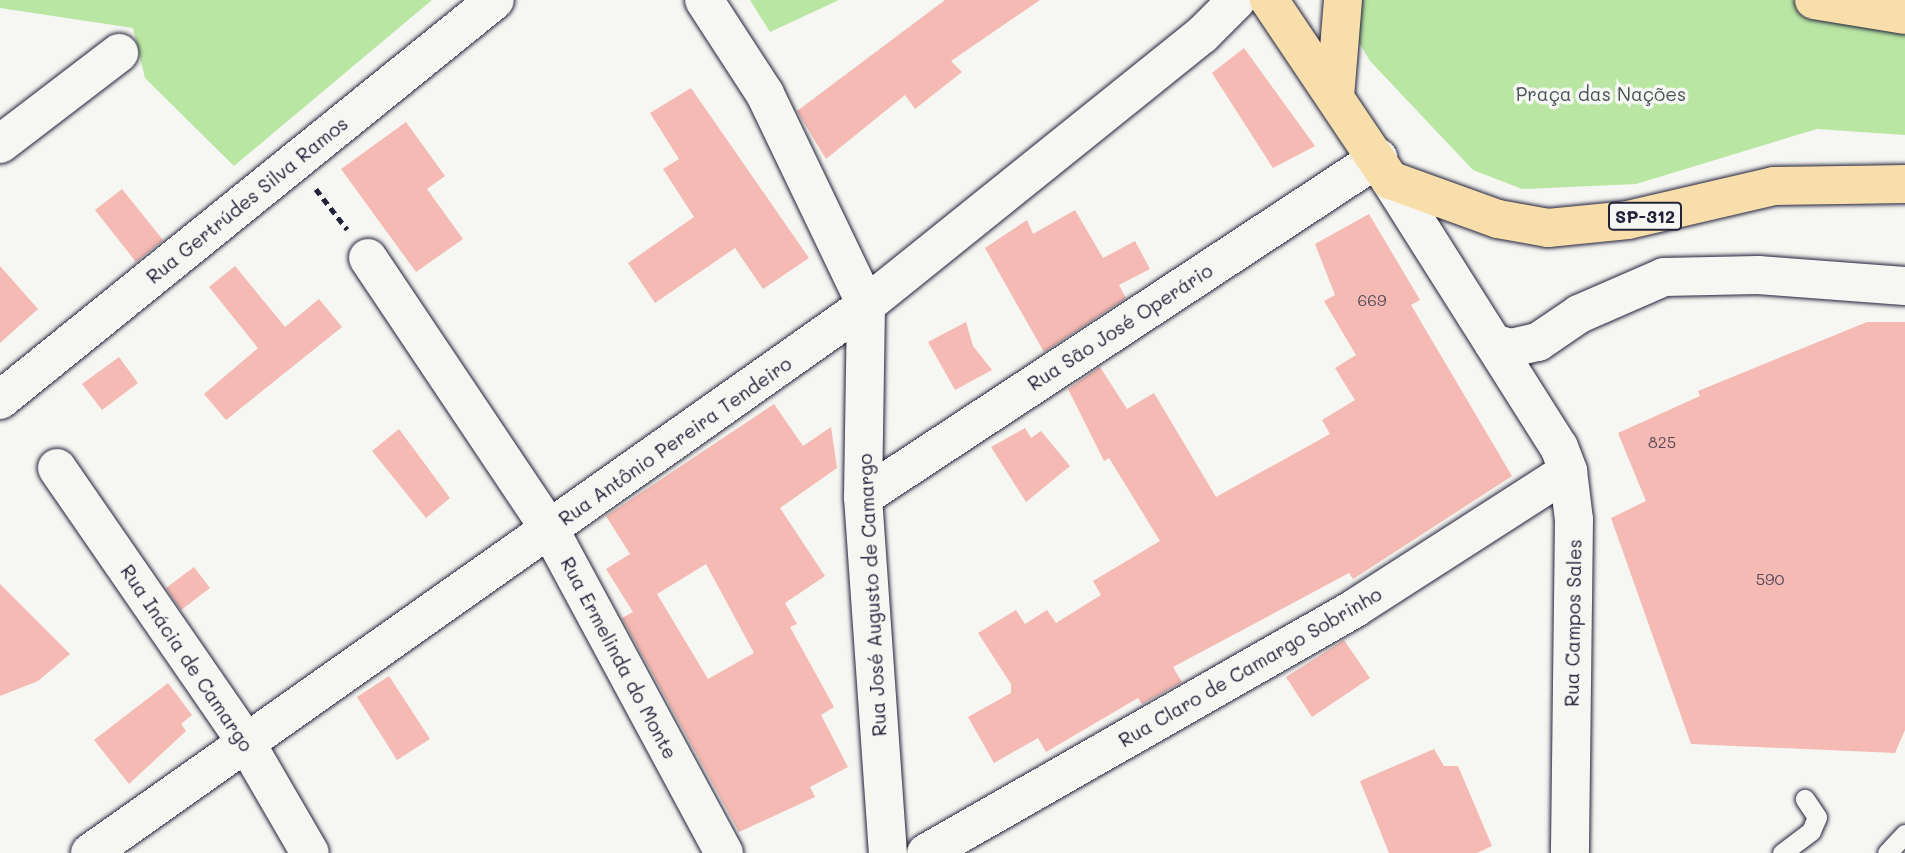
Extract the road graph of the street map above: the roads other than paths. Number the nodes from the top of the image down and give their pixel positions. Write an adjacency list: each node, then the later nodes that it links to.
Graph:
1 (495, 0): 19 (street, Rua Gertrúdes Silva Ramos)
2 (704, 0): 17 (street, Rua José Augusto de Camargo)
3 (1237, 0): 17 (street, Rua Antônio Pereira Tendeiro)
4 (1269, 0): 9 (main road)
5 (1343, 0): 9 (main road)
6 (1814, 0): 7 (main road)
7 (1905, 15)
8 (119, 53): 10 (street)
9 (1335, 97): 12 (main road)
10 (0, 144)
11 (1905, 156): 13 (main road)
12 (1384, 169): 13 (main road, SP-312); 18 (street); 22 (street, Rua São José Operário)
13 (1839, 181): 14 (main road, SP-312)
14 (1905, 184)
15 (368, 258): 23 (street, Rua Ermelinda do Monte)
16 (1905, 286): 18 (street)
17 (866, 304): 22 (street, Rua José Augusto de Camargo); 23 (street, Rua Antônio Pereira Tendeiro)
18 (1511, 344): 21 (street, Rua Campos Sales)
19 (0, 400)
20 (57, 468): 24 (street, Rua Inácia de Camargo)
21 (1568, 471): 31 (street, Rua Claro de Camargo Sobrinho); 32 (street, Rua Campos Sales)
22 (863, 497): 30 (street, Rua José Augusto de Camargo)
23 (550, 530): 24 (street, Rua Antônio Pereira Tendeiro); 29 (street, Rua Ermelinda do Monte)
24 (245, 741): 27 (street, Rua Antônio Pereira Tendeiro); 28 (street, Rua Inácia de Camargo)
25 (1805, 799): 33 (lane)
26 (1905, 834): 34 (lane)
27 (90, 853)
28 (310, 853)
29 (724, 853)
30 (888, 853)
31 (926, 853)
32 (1570, 853)
33 (1782, 853)
34 (1887, 853)

